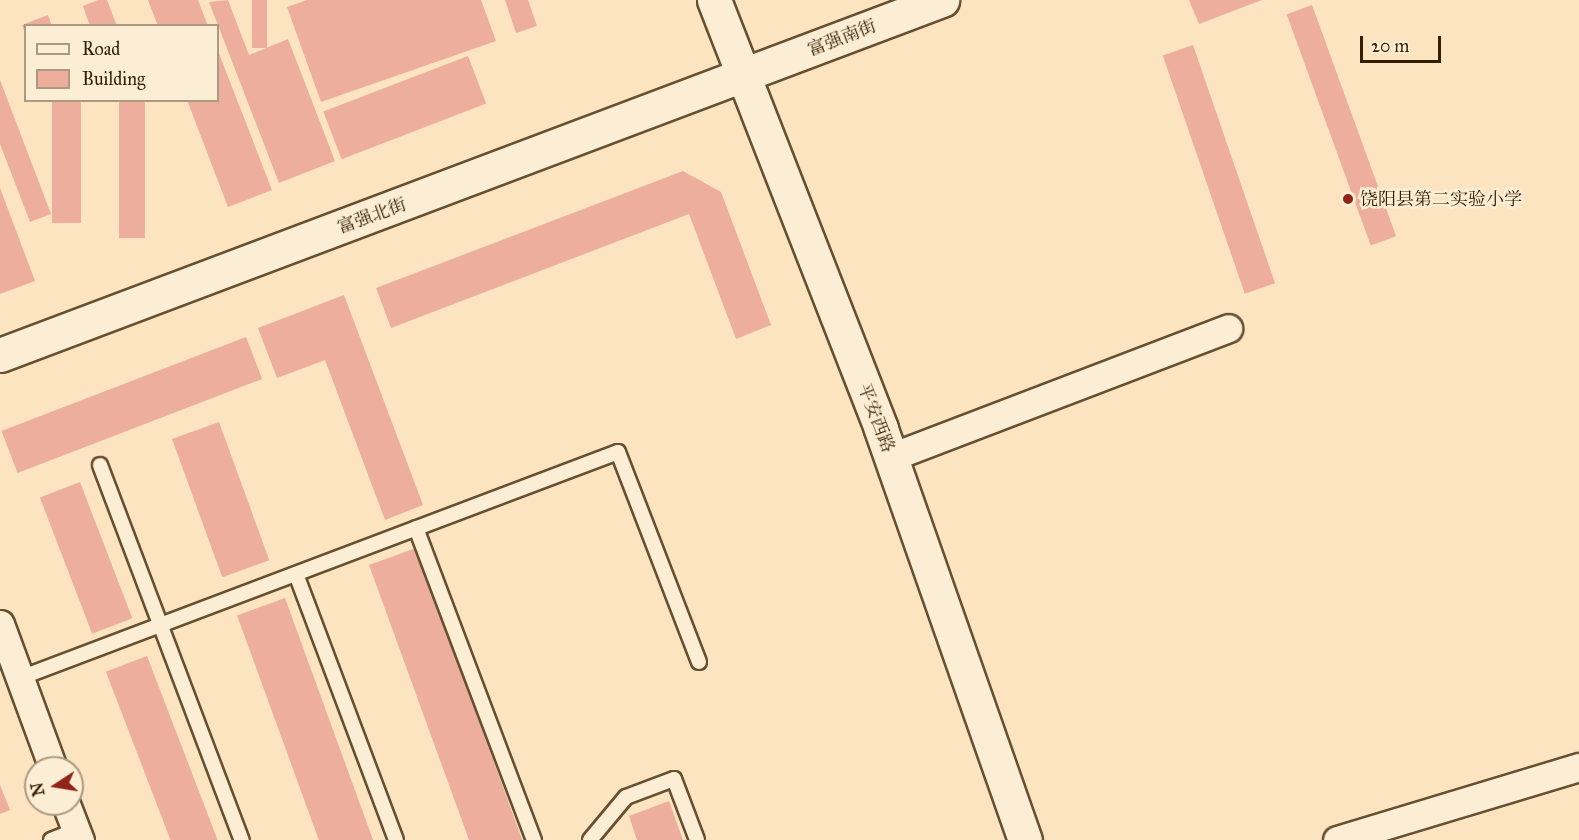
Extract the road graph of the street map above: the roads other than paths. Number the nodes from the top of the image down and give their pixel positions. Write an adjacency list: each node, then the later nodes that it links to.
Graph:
1 (714, 0): 3 (street, 平安西路)
2 (942, 0): 3 (street, 富强南街)
3 (743, 75): 5 (street, 富强北街); 6 (street, 平安西路)
4 (1228, 328): 6 (street)
5 (0, 355)
6 (891, 457): 24 (street, 平安西路)
7 (100, 465): 11 (lane)
8 (416, 528): 9 (lane); 12 (lane); 21 (lane)
9 (296, 574): 11 (lane); 20 (lane)
10 (0, 624): 13 (street)
11 (160, 625): 13 (lane); 19 (lane)
12 (699, 662)
13 (20, 678): 14 (street)
14 (49, 756)
15 (1579, 767): 25 (street)
16 (71, 816): 17 (street)
17 (78, 835): 18 (lane)
18 (51, 840)
19 (242, 840)
20 (396, 840)
21 (534, 840)
22 (591, 840): 23 (lane)
23 (697, 840)
24 (1024, 840)
25 (1337, 840)

